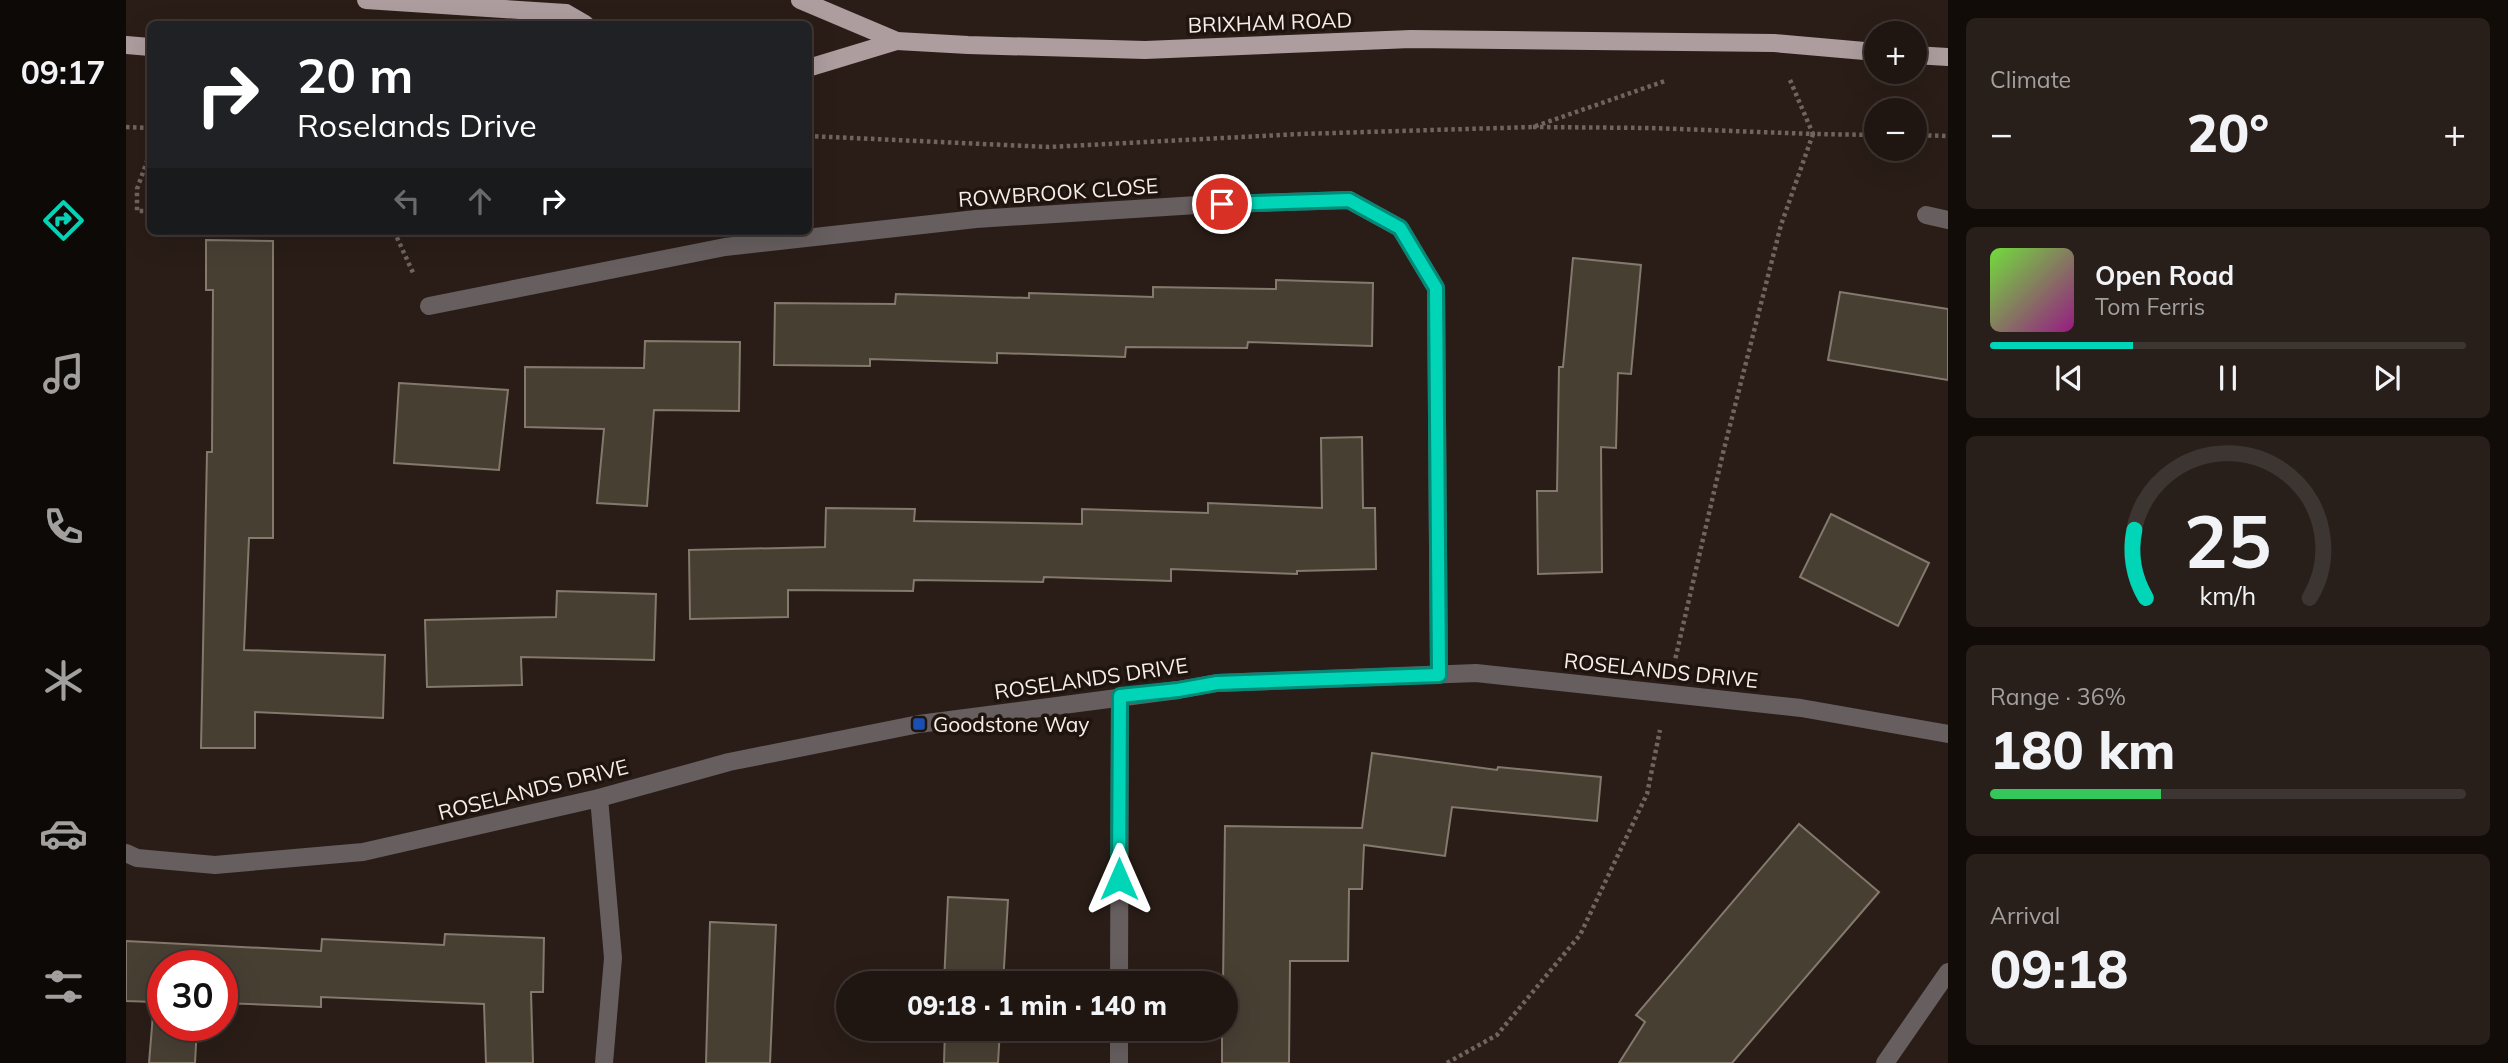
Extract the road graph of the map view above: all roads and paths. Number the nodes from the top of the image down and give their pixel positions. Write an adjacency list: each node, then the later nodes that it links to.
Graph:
1 (366, 0): 3 (main road)
2 (800, 0): 4 (main road, BRIXHAM ROAD)
3 (580, 21)
4 (897, 41): 5 (main road, BRIXHAM ROAD); 11 (main road)
5 (1774, 43): 8 (main road, BRIXHAM ROAD); 16 (path)
6 (126, 45): 7 (main road)
7 (147, 47)
8 (1864, 51)
9 (1927, 56): 10 (main road)
10 (1948, 57)
11 (812, 67)
12 (1673, 78): 14 (path)
13 (126, 127): 15 (path)
14 (1533, 127): 16 (path); 19 (path)
15 (147, 128)
16 (1813, 134): 17 (path); 28 (path)
17 (1864, 135)
18 (1927, 135): 20 (path)
19 (812, 136)
20 (1948, 136)
21 (147, 161): 22 (path)
22 (147, 211)
23 (1926, 215): 24 (street)
24 (1948, 220)
25 (396, 235): 26 (path)
26 (429, 306): 27 (street, ROWBROOK CLOSE)
27 (1439, 675): 28 (street, ROSELANDS DRIVE); 29 (street, ROSELANDS DRIVE)
28 (1667, 693): 30 (street, ROSELANDS DRIVE); 38 (path)
29 (1120, 696): 31 (street, ROSELANDS DRIVE); 33 (street)
30 (1948, 734)
31 (599, 798): 32 (street, ROSELANDS DRIVE); 36 (street)
32 (126, 853)
33 (1119, 971)
34 (1948, 972): 39 (street)
35 (1119, 1041): 37 (street)
36 (604, 1063)
37 (1119, 1063)
38 (1447, 1063)
39 (1885, 1063)

